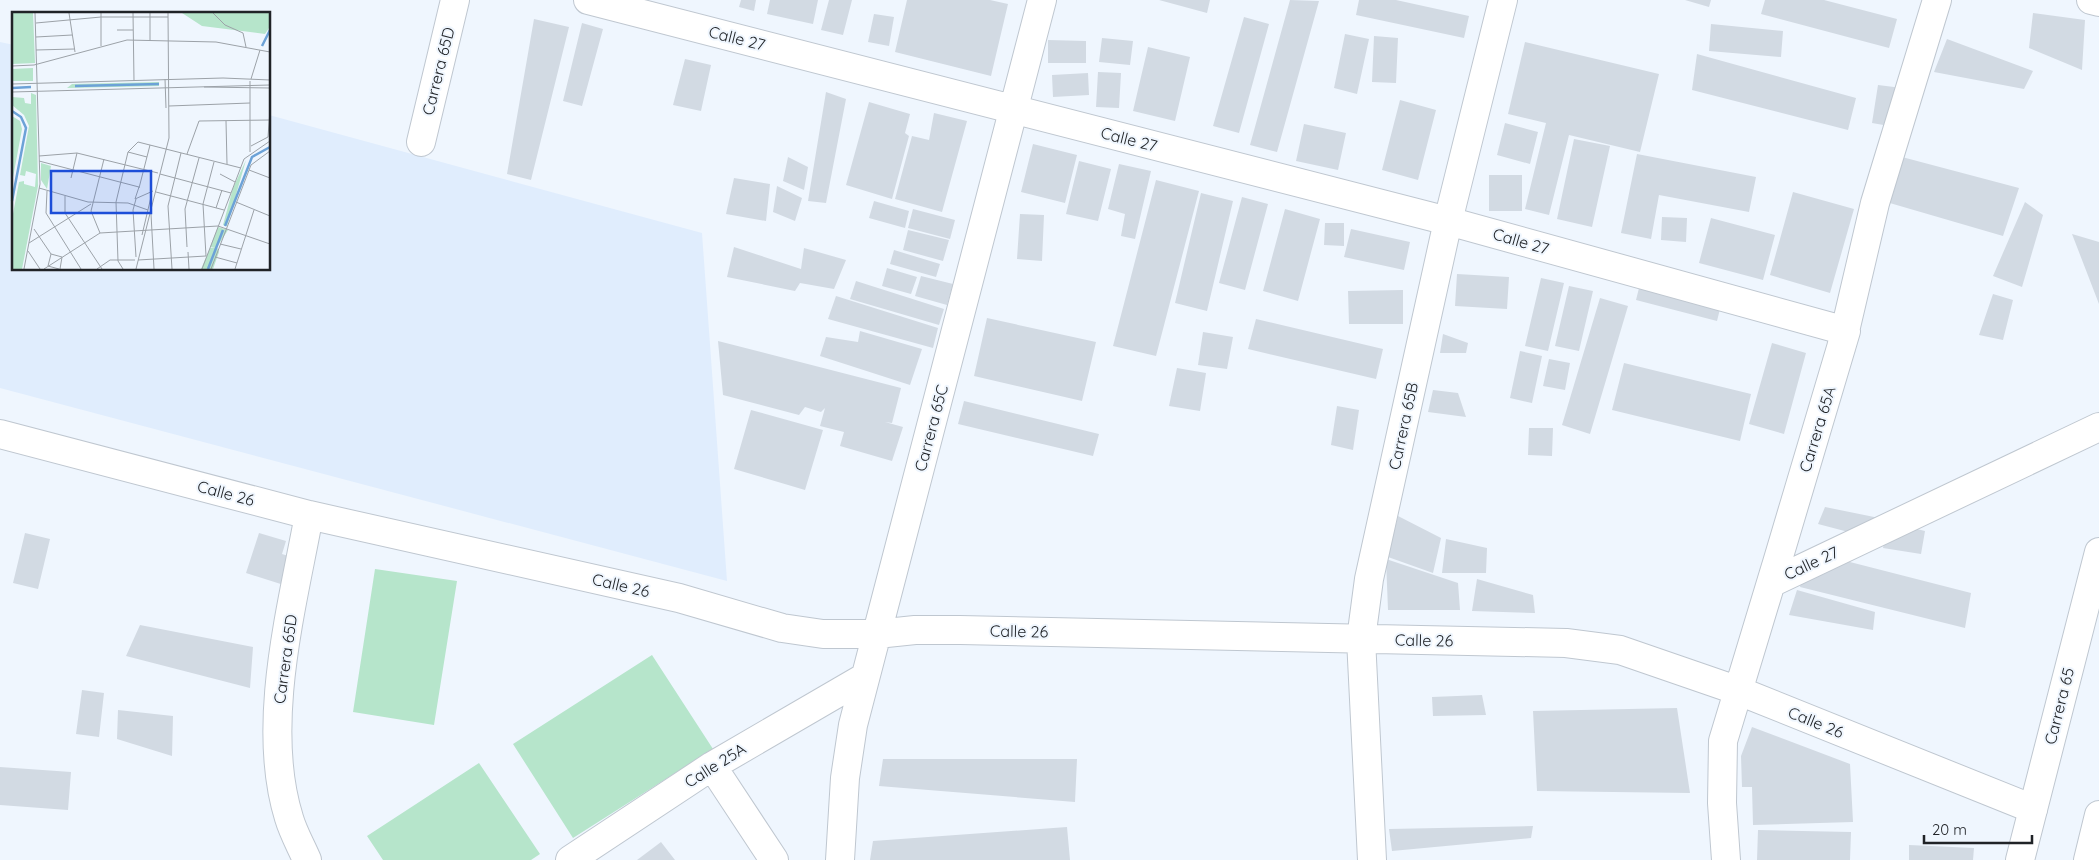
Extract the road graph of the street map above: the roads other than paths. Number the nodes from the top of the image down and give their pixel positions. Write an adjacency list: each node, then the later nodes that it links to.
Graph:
1 (455, 0): 9 (street, Carrera 65D)
2 (588, 0): 8 (street, Calle 27)
3 (1042, 0): 8 (street, Carrera 65C)
4 (1503, 0): 10 (street, Carrera 65B)
5 (1937, 0): 11 (street, Carrera 65A)
6 (2091, 0): 7 (street)
7 (2099, 2)
8 (1014, 109): 10 (street, Calle 27); 17 (street, Carrera 65C)
9 (421, 142)
10 (1448, 221): 11 (street, Calle 27); 18 (street, Carrera 65B)
11 (1846, 331): 16 (street, Carrera 65A)
12 (2099, 427): 16 (street, Calle 27)
13 (0, 434): 14 (street, Calle 26)
14 (309, 515): 17 (street, Calle 26); 25 (street, Carrera 65D)
15 (2099, 552): 22 (street, Carrera 65)
16 (1771, 583): 20 (street, Carrera 65A)
17 (877, 634): 18 (street, Calle 26); 19 (street, Carrera 65C)
18 (1362, 639): 20 (street, Calle 26); 29 (street, Carrera 65B)
19 (865, 677): 21 (street, Calle 25A); 28 (street, Carrera 65C)
20 (1739, 691): 22 (street, Calle 26); 30 (street, Carrera 65A)
21 (712, 766): 26 (street, Calle 25A); 27 (street)
22 (2033, 809): 31 (street, Carrera 65)
23 (2099, 814): 24 (street)
24 (2089, 858)
25 (306, 860)
26 (570, 860)
27 (774, 860)
28 (840, 860)
29 (1372, 860)
30 (1726, 860)
31 (2020, 860)

